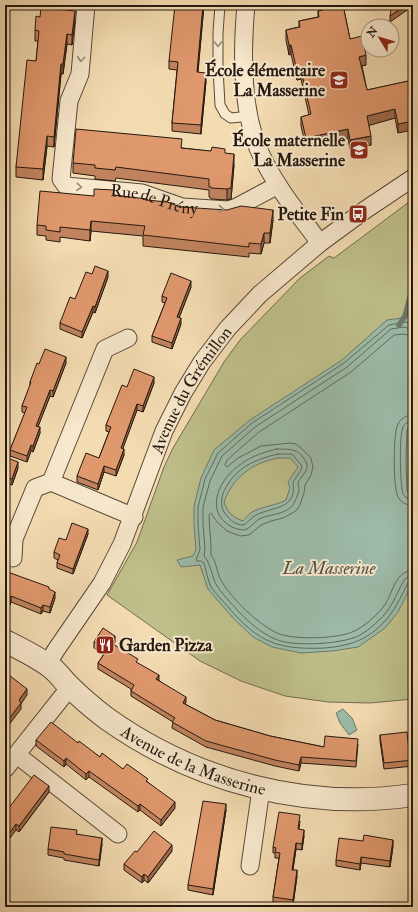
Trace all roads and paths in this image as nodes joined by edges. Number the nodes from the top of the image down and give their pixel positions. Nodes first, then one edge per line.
1 (86, 5) edge
2 (220, 5) edge
3 (246, 5) edge
4 (250, 116) junction
5 (413, 178) edge
6 (278, 185) junction
7 (320, 243) junction
8 (128, 338) dead end
9 (51, 482) junction
10 (134, 517) junction
11 (13, 558) dead end
12 (5, 640) edge
13 (47, 665) junction
14 (70, 687) junction
15 (17, 755) junction
16 (5, 769) edge
17 (261, 788) junction
18 (413, 794) edge
19 (118, 834) dead end
20 (250, 866) dead end

1 -> 6 street, Rue de Prény
2 -> 4 lane
3 - 4 street
4 - 6 street
5 - 7 street, Avenue du Grémillon
6 - 7 street
7 - 10 street, Avenue du Grémillon
8 - 9 street
9 - 10 street
9 - 11 street
10 - 13 street, Avenue du Grémillon
12 - 13 street, Avenue de la Masserine
13 - 14 street, Avenue de la Masserine
14 - 15 street
14 - 17 street, Avenue de la Masserine
15 - 16 street
15 - 19 street
17 - 18 street, Avenue de la Masserine
17 - 20 street

